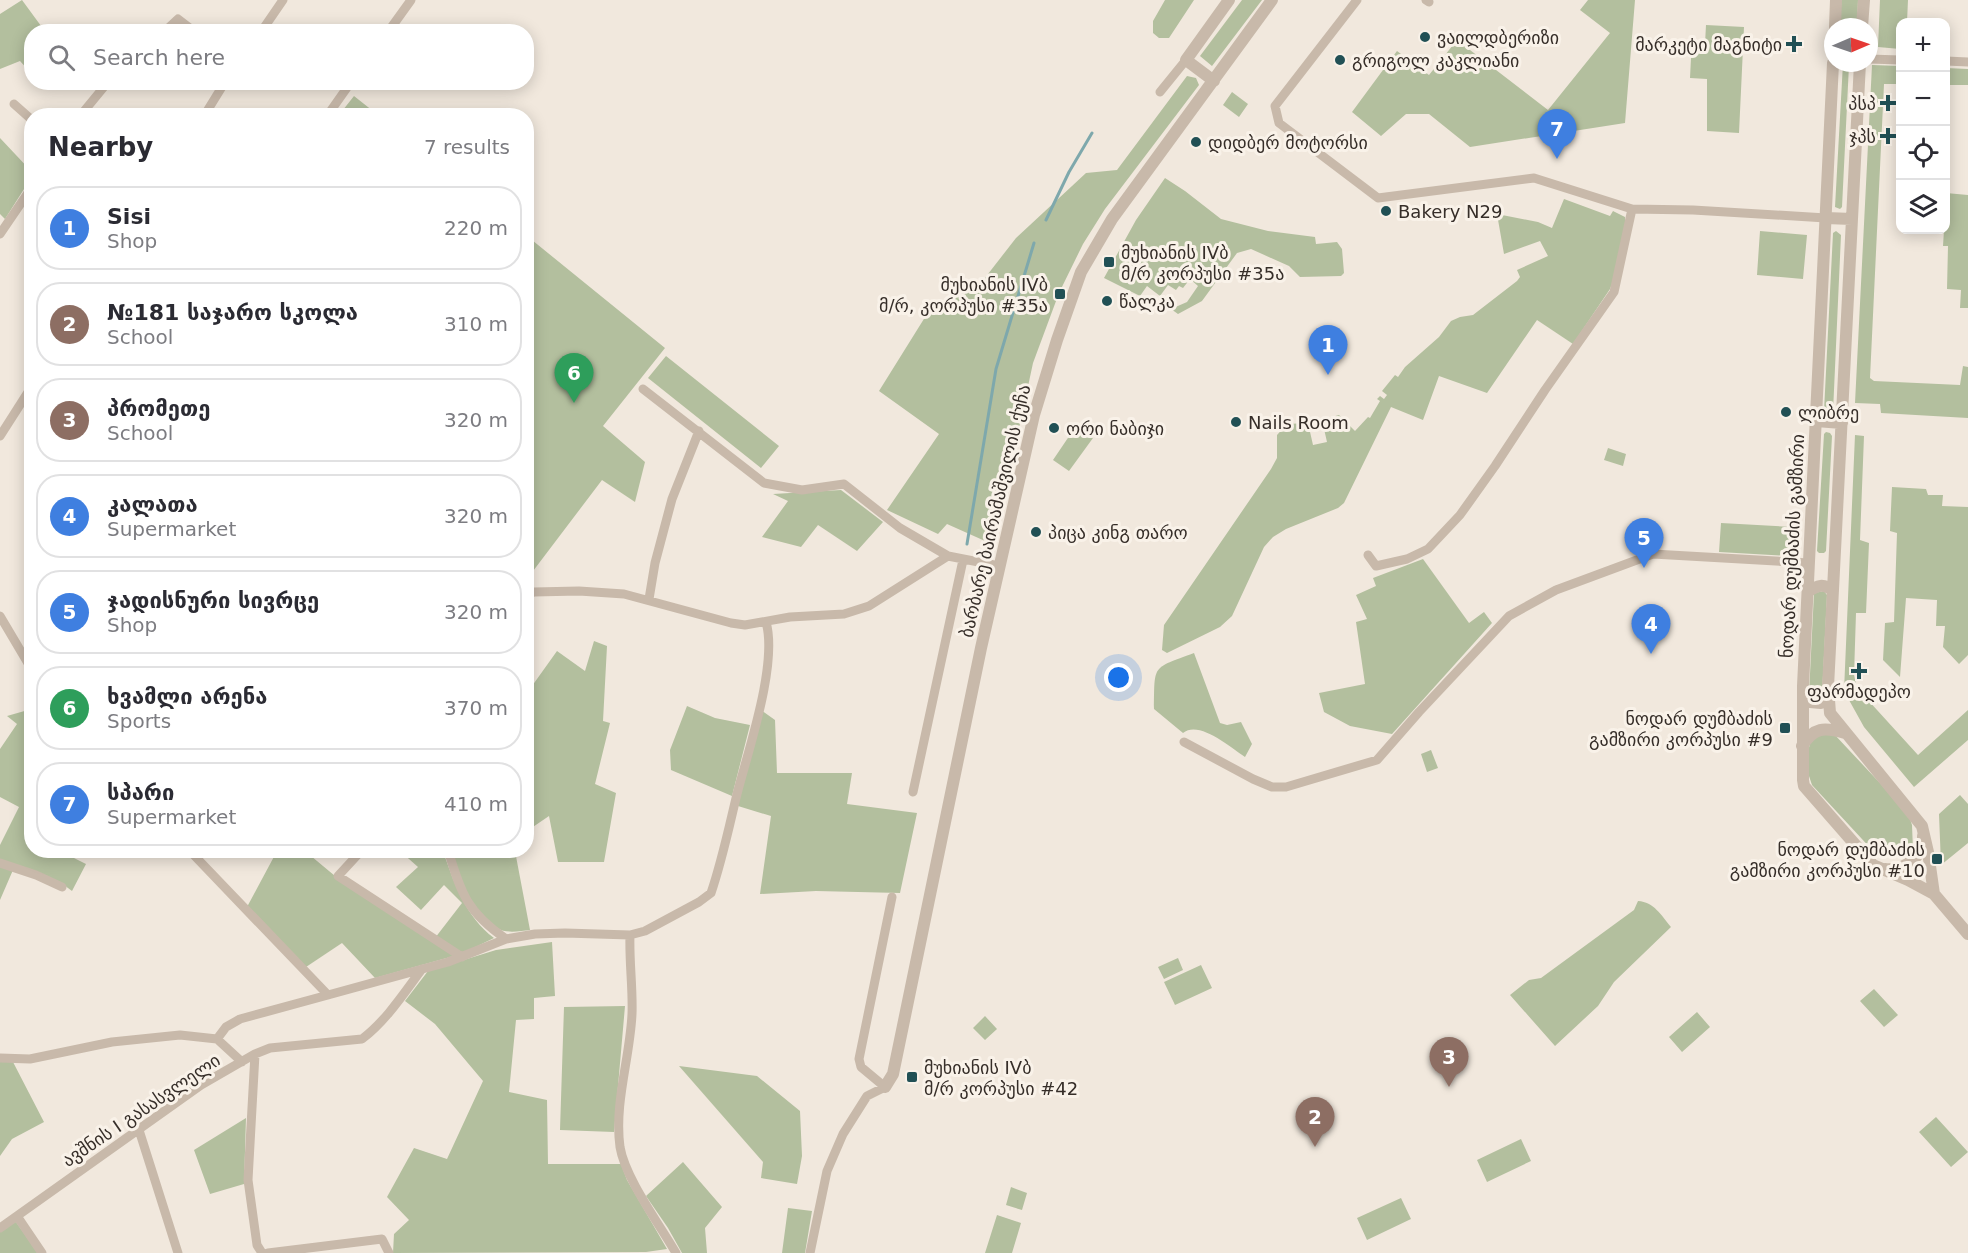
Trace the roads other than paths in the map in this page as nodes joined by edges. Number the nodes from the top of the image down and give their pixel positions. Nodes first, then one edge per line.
1 (283, 0) edge
2 (411, 0) edge
3 (1229, 0) edge
4 (1272, 0) edge
5 (1357, 0) edge
6 (1836, 0) edge
7 (1864, 0) edge
8 (1835, 18) edge
9 (1863, 18) edge
10 (173, 24) edge
11 (185, 24) edge
12 (266, 24) edge
13 (394, 24) edge
14 (1878, 59) edge
15 (1185, 60) junction
16 (1896, 60) edge
17 (1950, 61) edge
18 (1968, 62) edge
19 (1833, 72) edge
20 (1860, 72) edge
21 (1214, 81) junction
22 (101, 90) edge
23 (220, 90) edge
24 (345, 90) edge
25 (1160, 92) dead end
26 (14, 104) dead end
27 (87, 108) edge
28 (209, 108) edge
29 (333, 108) edge
30 (24, 113) edge
31 (24, 199) edge
32 (1632, 209) junction
33 (1826, 218) junction
34 (1852, 219) junction
35 (0, 234) edge
36 (643, 389) dead end
37 (24, 398) edge
38 (1816, 421) junction
39 (1842, 423) junction
40 (699, 431) junction
41 (0, 436) edge
42 (1368, 555) dead end
43 (948, 556) junction
44 (963, 560) junction
45 (1809, 563) junction
46 (999, 566) junction
47 (1833, 591) junction
48 (534, 592) edge
49 (1808, 592) junction
50 (649, 599) junction
51 (0, 616) edge
52 (766, 622) junction
53 (24, 656) edge
54 (1803, 695) junction
55 (1829, 696) junction
56 (1845, 733) junction
57 (1184, 742) dead end
58 (1802, 746) junction
59 (913, 792) dead end
60 (1922, 826) junction
61 (197, 858) edge
62 (355, 858) edge
63 (450, 858) edge
64 (0, 863) edge
65 (1873, 865) junction
66 (62, 887) dead end
67 (1934, 894) junction
68 (892, 897) dead end
69 (1968, 934) edge
70 (630, 935) junction
71 (506, 939) junction
72 (462, 957) junction
73 (422, 969) junction
74 (328, 995) junction
75 (217, 1040) junction
76 (255, 1054) junction
77 (0, 1058) edge
78 (242, 1062) junction
79 (885, 1087) junction
80 (139, 1130) junction
81 (17, 1216) junction
82 (0, 1228) edge
83 (42, 1253) edge
84 (178, 1253) edge
85 (262, 1253) edge
86 (268, 1253) edge
87 (389, 1253) edge
88 (676, 1253) edge
89 (810, 1253) edge

1 - 12 street
2 - 13 street
3 - 15 street
4 - 21 street, ბარბარე ბაირამაშვილის ქუჩა
5 - 32 street
6 - 8 street
7 - 9 street
10 - 11 street
14 - 16 street
15 - 21 street
15 - 25 street
17 - 18 street
19 - 33 street, ნოდარ დუმბაძის გამზირი
20 - 34 street
21 - 46 street, ბარბარე ბაირამაშვილის ქუჩა
22 - 27 street
23 - 28 street
24 - 29 street
26 - 30 street
31 - 35 street
32 - 33 street
32 - 42 street
33 - 34 street
33 - 38 street, ნოდარ დუმბაძის გამზირი
34 - 39 street
36 - 40 street
37 - 41 street
38 - 39 street
38 - 45 street, ნოდარ დუმბაძის გამზირი
39 - 47 street
40 - 43 street
40 - 50 street
43 - 44 street
43 - 52 street
44 - 46 street
44 - 59 street, ბარბარე ბაირამაშვილის ქუჩა
45 - 49 street, ნოდარ დუმბაძის გამზირი
45 - 57 street
46 - 79 street, ბარბარე ბაირამაშვილის ქუჩა
47 - 49 street
47 - 55 street
48 - 50 street
49 - 54 street, ნოდარ დუმბაძის გამზირი
50 - 52 street
51 - 53 street
52 - 70 street
54 - 55 street
54 - 58 street, ნოდარ დუმბაძის გამზირი
55 - 56 street
56 - 58 street
56 - 60 street
58 - 65 street, ნოდარ დუმბაძის გამზირი
60 - 65 street
60 - 67 street
61 - 74 street
62 - 72 street
63 - 71 street
64 - 66 street
65 - 67 street, ნოდარ დუმბაძის გამზირი
67 - 69 street, ნოდარ დუმბაძის გამზირი
68 - 79 street
70 - 71 street
70 - 88 street
71 - 72 street
72 - 73 street
73 - 74 street
73 - 76 street, ავშნის I გასასვლელი
74 - 75 street
75 - 77 street
75 - 78 street
76 - 78 street, ავშნის I გასასვლელი
76 - 85 street
78 - 80 street, ავშნის I გასასვლელი
79 - 89 street
80 - 81 street, ავშნის I გასასვლელი
80 - 84 street
81 - 82 street, ავშნის I გასასვლელი
81 - 83 street
86 - 87 street

